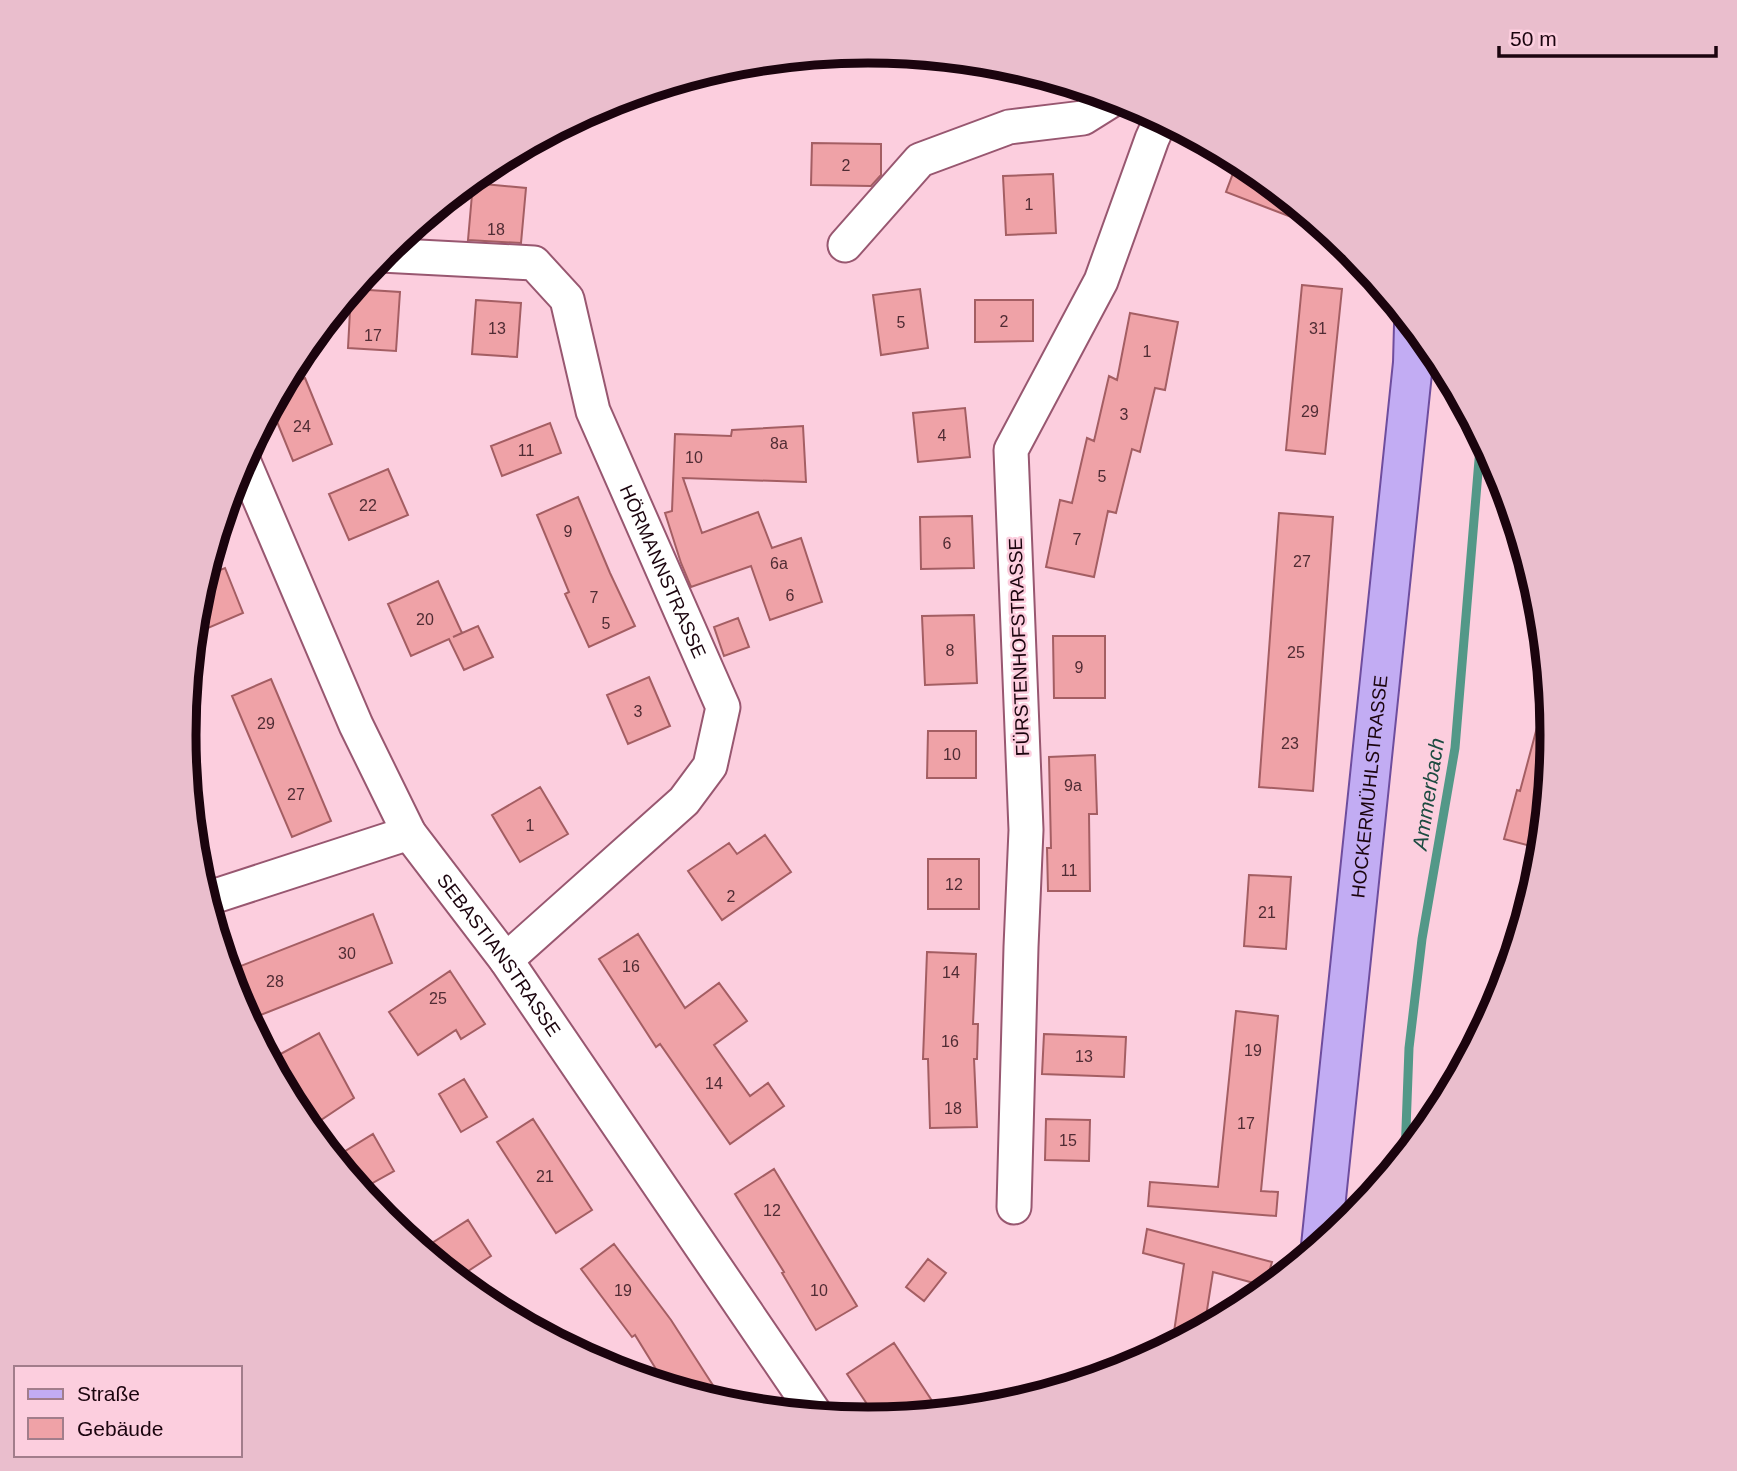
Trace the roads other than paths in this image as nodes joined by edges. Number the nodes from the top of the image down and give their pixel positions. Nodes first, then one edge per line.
1 (1103, 106) edge
2 (1157, 128) edge
3 (845, 245) dead end
4 (398, 256) edge
5 (1421, 354) edge
6 (249, 474) edge
7 (409, 833) junction
8 (216, 896) edge
9 (506, 960) junction
10 (1014, 1207) dead end
11 (1323, 1231) edge
12 (809, 1405) edge

1 - 3 street
2 - 10 street, FÜRSTENHOFSTRASSE
4 - 9 street, HÖRMANNSTRASSE
5 - 11 main road, HOCKERMÜHLSTRASSE
6 - 7 street, SEBASTIANSTRASSE
7 - 8 street
7 - 9 street, SEBASTIANSTRASSE
9 - 12 street, SEBASTIANSTRASSE

